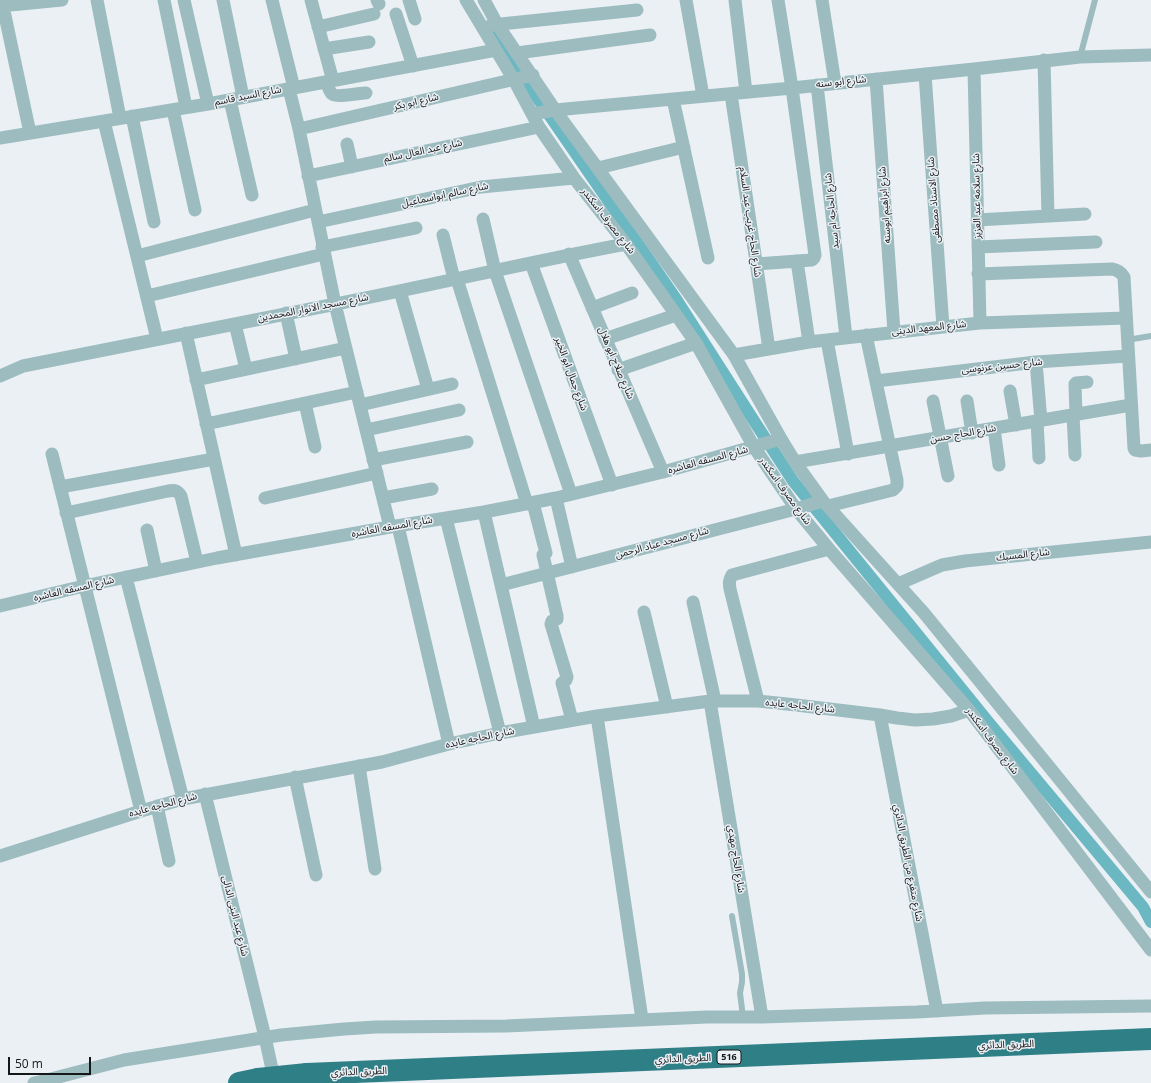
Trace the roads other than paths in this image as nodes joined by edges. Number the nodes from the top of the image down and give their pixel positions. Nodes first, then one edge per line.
1 (57, 0) edge
2 (97, 0) edge
3 (164, 0) edge
4 (184, 0) edge
5 (223, 0) edge
6 (272, 0) edge
7 (311, 0) edge
8 (409, 0) edge
9 (466, 0) edge
10 (484, 0) edge
11 (686, 0) edge
12 (735, 0) edge
13 (778, 0) edge
14 (822, 0) edge
15 (1095, 0) edge
16 (19, 2) edge
17 (2, 6) edge
18 (377, 6) edge
19 (637, 10) dead end
20 (396, 14) dead end
21 (415, 19) dead end
22 (497, 24) junction
23 (481, 26) junction
24 (318, 27) junction
25 (650, 36) dead end
26 (370, 42) dead end
27 (324, 49) junction
28 (496, 50) junction
29 (517, 53) junction
30 (1151, 55) edge
31 (1080, 56) junction
32 (1044, 60) junction
33 (413, 66) junction
34 (974, 69) junction
35 (926, 74) junction
36 (533, 75) junction
37 (876, 79) junction
38 (514, 80) junction
39 (329, 81) junction
40 (835, 83) junction
41 (818, 85) junction
42 (291, 88) junction
43 (792, 88) junction
44 (746, 92) junction
45 (366, 93) dead end
46 (731, 94) junction
47 (702, 96) junction
48 (243, 97) junction
49 (673, 99) junction
50 (230, 100) junction
51 (208, 104) junction
52 (180, 109) junction
53 (555, 110) junction
54 (532, 114) junction
55 (126, 117) junction
56 (104, 121) junction
57 (539, 127) junction
58 (298, 129) junction
59 (30, 133) junction
60 (0, 135) edge
61 (347, 144) dead end
62 (684, 147) junction
63 (352, 167) junction
64 (598, 168) junction
65 (308, 176) junction
66 (574, 178) junction
67 (252, 195) dead end
68 (195, 210) dead end
69 (1084, 214) dead end
70 (316, 216) junction
71 (1048, 216) junction
72 (483, 219) dead end
73 (977, 220) junction
74 (154, 222) dead end
75 (416, 228) dead end
76 (443, 235) dead end
77 (1096, 242) dead end
78 (626, 244) junction
79 (978, 247) junction
80 (323, 250) junction
81 (569, 254) junction
82 (137, 256) junction
83 (708, 258) dead end
84 (797, 261) junction
85 (531, 263) junction
86 (756, 264) junction
87 (494, 271) junction
88 (978, 274) junction
89 (456, 279) junction
90 (400, 290) junction
91 (632, 293) dead end
92 (146, 296) junction
93 (335, 304) junction
94 (592, 308) junction
95 (286, 313) junction
96 (676, 314) junction
97 (1126, 318) junction
98 (980, 323) junction
99 (235, 324) junction
100 (943, 326) junction
101 (894, 332) junction
102 (186, 333) junction
103 (866, 335) junction
104 (1151, 336) edge
105 (846, 337) junction
106 (157, 339) junction
107 (605, 339) junction
108 (827, 340) junction
109 (1127, 340) junction
110 (809, 342) junction
111 (696, 343) junction
112 (346, 348) junction
113 (769, 349) junction
114 (734, 355) junction
115 (1128, 356) junction
116 (296, 359) junction
117 (1036, 362) junction
118 (246, 369) junction
119 (618, 370) junction
120 (2, 373) edge
121 (196, 380) junction
122 (876, 381) junction
123 (1087, 382) dead end
124 (452, 384) dead end
125 (428, 389) junction
126 (1010, 391) dead end
127 (358, 398) junction
128 (933, 401) dead end
129 (967, 401) dead end
130 (305, 403) junction
131 (1131, 405) junction
132 (459, 410) dead end
133 (1074, 415) junction
134 (1039, 421) junction
135 (206, 424) junction
136 (1016, 425) junction
137 (994, 429) junction
138 (366, 430) junction
139 (972, 433) junction
140 (939, 438) junction
141 (781, 439) junction
142 (467, 442) dead end
143 (315, 447) dead end
144 (754, 447) junction
145 (890, 447) junction
146 (1146, 450) edge
147 (52, 454) dead end
148 (848, 454) junction
149 (1075, 455) dead end
150 (1039, 458) dead end
151 (214, 459) junction
152 (374, 460) junction
153 (795, 462) junction
154 (999, 464) dead end
155 (663, 472) junction
156 (377, 473) junction
157 (948, 476) dead end
158 (612, 485) junction
159 (60, 487) junction
160 (432, 489) dead end
161 (571, 494) junction
162 (266, 498) dead end
163 (383, 498) junction
164 (556, 498) junction
165 (530, 503) junction
166 (826, 503) junction
167 (796, 509) junction
168 (484, 512) junction
169 (66, 513) junction
170 (446, 518) junction
171 (394, 526) junction
172 (147, 530) dead end
173 (1151, 542) edge
174 (829, 548) junction
175 (236, 555) junction
176 (197, 562) junction
177 (572, 567) junction
178 (156, 571) junction
179 (547, 573) junction
180 (126, 577) junction
181 (898, 584) junction
182 (501, 585) junction
183 (84, 586) junction
184 (693, 602) dead end
185 (0, 606) edge
186 (644, 612) dead end
187 (713, 701) junction
188 (758, 701) junction
189 (667, 707) junction
190 (969, 710) junction
191 (880, 715) junction
192 (597, 716) junction
193 (572, 720) junction
194 (534, 727) junction
195 (500, 733) junction
196 (449, 744) junction
197 (359, 766) junction
198 (295, 777) junction
199 (205, 794) junction
200 (183, 799) junction
201 (157, 806) junction
202 (141, 811) junction
203 (0, 856) edge
204 (170, 861) dead end
205 (375, 869) dead end
206 (316, 875) dead end
207 (1151, 892) edge
208 (732, 916) dead end
209 (1151, 950) edge
210 (1151, 1006) edge
211 (937, 1011) junction
212 (743, 1017) junction
213 (762, 1017) junction
214 (642, 1020) junction
215 (265, 1037) junction
216 (1151, 1039) edge
217 (257, 1082) edge
218 (34, 1083) edge

1 - 16 street
2 - 55 street
3 - 52 street
4 - 51 street
5 - 48 street
6 - 42 street
7 - 24 street
8 - 21 street
9 - 23 street, شارع مصرف اسكندر
10 - 22 street
11 - 47 street
12 - 44 street
13 - 43 street
14 - 40 street
15 - 31 lane
16 - 17 street
17 - 59 street
18 - 24 street
19 - 22 street
20 - 33 street
22 - 23 street
22 - 29 street
23 - 28 street, شارع مصرف اسكندر
24 - 27 street
25 - 29 street
26 - 27 street
27 - 39 street
28 - 33 street, شارع السيد قاسم
28 - 38 street, شارع مصرف اسكندر
29 - 36 street
30 - 31 street, شارع ابو سنه
31 - 32 street, شارع ابو سنه
32 - 34 street, شارع ابو سنه
32 - 71 street
33 - 39 street, شارع السيد قاسم
34 - 35 street, شارع ابو سنه
34 - 73 street, شارع سلامه عبد العزيز
35 - 37 street, شارع ابو سنه
35 - 100 street, شارع الاستاذ مصطفى
36 - 38 street, شارع ابو بكر
36 - 53 street
37 - 40 street, شارع ابو سنه
37 - 101 street, شارع ابراهيم ابوسنه
38 - 54 street, شارع مصرف اسكندر
38 - 58 street, شارع ابو بكر
39 - 42 street, شارع السيد قاسم
39 - 45 street
40 - 41 street, شارع ابو سنه
41 - 43 street, شارع ابو سنه
41 - 105 street, شارع الحاجه ام سيد
42 - 48 street, شارع السيد قاسم
42 - 58 street
43 - 44 street, شارع ابو سنه
43 - 84 street
44 - 46 street, شارع ابو سنه
46 - 47 street, شارع ابو سنه
46 - 86 street, شارع الحاج غريب عبد السلام
47 - 49 street, شارع ابو سنه
48 - 50 street, شارع السيد قاسم
49 - 53 street, شارع ابو سنه
49 - 62 street
50 - 51 street, شارع السيد قاسم
50 - 67 street
51 - 52 street, شارع السيد قاسم
52 - 55 street, شارع السيد قاسم
52 - 68 street
53 - 54 street, شارع ابو سنه
53 - 64 street
54 - 57 street, شارع مصرف اسكندر
55 - 56 street, شارع السيد قاسم
55 - 74 street
56 - 59 street, شارع السيد قاسم
56 - 82 street
57 - 63 street, شارع عبد العال سالم
57 - 66 street, شارع مصرف اسكندر
58 - 65 street
59 - 60 street, شارع السيد قاسم
61 - 63 street
62 - 64 street
62 - 83 street
63 - 65 street, شارع عبد العال سالم
64 - 114 street
65 - 70 street
66 - 70 street, شارع سالم ابواسماعيل
66 - 78 street, شارع مصرف اسكندر
69 - 71 street
70 - 80 street
70 - 82 street, شارع سالم ابواسماعيل
71 - 73 street
72 - 87 street
73 - 79 street, شارع سلامه عبد العزيز
75 - 80 street
76 - 89 street
77 - 79 street
78 - 81 street, شارع مسجد الانوار المحمدين
78 - 96 street, شارع مصرف اسكندر
79 - 88 street, شارع سلامه عبد العزيز
80 - 92 street
80 - 93 street
81 - 85 street, شارع مسجد الانوار المحمدين
81 - 94 street, شارع صلاح ابو هلال
82 - 92 street
84 - 86 street
84 - 110 street
85 - 87 street, شارع مسجد الانوار المحمدين
85 - 158 street, شارع جمال ابو الخير
86 - 113 street, شارع الحاج غريب عبد السلام
87 - 89 street, شارع مسجد الانوار المحمدين
87 - 161 street
88 - 97 street
88 - 98 street, شارع سلامه عبد العزيز
89 - 90 street, شارع مسجد الانوار المحمدين
89 - 165 street
90 - 93 street, شارع مسجد الانوار المحمدين
90 - 125 street
91 - 94 street
92 - 106 street
93 - 95 street, شارع مسجد الانوار المحمدين
93 - 112 street
94 - 107 street, شارع صلاح ابو هلال
95 - 99 street, شارع مسجد الانوار المحمدين
95 - 116 street
96 - 107 street
96 - 111 street, شارع مصرف اسكندر
97 - 98 street, شارع المعهد الدينى
97 - 109 street
98 - 100 street, شارع المعهد الدينى
99 - 102 street, شارع مسجد الانوار المحمدين
99 - 118 street
100 - 101 street, شارع المعهد الدينى
101 - 103 street, شارع المعهد الدينى
102 - 106 street, شارع مسجد الانوار المحمدين
102 - 121 street
103 - 105 street, شارع المعهد الدينى
103 - 122 street
104 - 109 lane
105 - 108 street, شارع المعهد الدينى
106 - 120 street, شارع مسجد الانوار المحمدين
107 - 119 street, شارع صلاح ابو هلال
108 - 110 street, شارع المعهد الدينى
108 - 148 street
109 - 115 street
110 - 113 street, شارع المعهد الدينى
111 - 119 street
111 - 144 street, شارع مصرف اسكندر
112 - 116 street
112 - 127 street
113 - 114 street, شارع المعهد الدينى
114 - 141 street
115 - 117 street, شارع حسين عرنوسى
115 - 131 street
116 - 118 street
117 - 122 street, شارع حسين عرنوسى
117 - 134 street
118 - 121 street
119 - 155 street, شارع صلاح ابو هلال
121 - 135 street
122 - 145 street
123 - 133 street
124 - 125 street
125 - 127 street
126 - 136 street
127 - 130 street
127 - 138 street
128 - 140 street
129 - 139 street
130 - 135 street
130 - 143 street
131 - 133 street, شارع الحاج حسن
131 - 146 street
132 - 138 street
133 - 134 street, شارع الحاج حسن
133 - 149 street
134 - 136 street, شارع الحاج حسن
134 - 150 street
135 - 151 street
136 - 137 street, شارع الحاج حسن
137 - 139 street, شارع الحاج حسن
137 - 154 street
138 - 152 street
139 - 140 street, شارع الحاج حسن
140 - 145 street, شارع الحاج حسن
140 - 157 street
141 - 144 street, شارع المسقه العاشره
141 - 153 street
142 - 152 street
144 - 155 street, شارع المسقه العاشره
144 - 167 street, شارع مصرف اسكندر
145 - 148 street, شارع الحاج حسن
145 - 166 street, شارع مسجد عباد الرحمن
147 - 159 street
148 - 153 street, شارع الحاج حسن
151 - 159 street
151 - 175 street
152 - 156 street
153 - 166 street
155 - 158 street, شارع المسقه العاشره
156 - 162 street
156 - 163 street
158 - 161 street, شارع المسقه العاشره
159 - 169 street
160 - 163 street
161 - 164 street, شارع المسقه العاشره
163 - 171 street
164 - 165 street, شارع المسقه العاشره
164 - 177 street
165 - 168 street, شارع المسقه العاشره
165 - 179 street
166 - 167 street, شارع مسجد عباد الرحمن
166 - 181 street
167 - 174 street, شارع مصرف اسكندر
167 - 177 street, شارع مسجد عباد الرحمن
168 - 170 street, شارع المسقه العاشره
168 - 182 street
169 - 176 street
169 - 183 street
170 - 171 street, شارع المسقه العاشره
170 - 195 street
171 - 175 street, شارع المسقه العاشره
171 - 196 street
172 - 178 street
173 - 181 street, شارع المسبك
174 - 188 street
174 - 190 street, شارع مصرف اسكندر
175 - 176 street, شارع المسقه العاشره
176 - 178 street, شارع المسقه العاشره
177 - 179 street, شارع مسجد عباد الرحمن
178 - 180 street, شارع المسقه العاشره
179 - 182 street, شارع مسجد عباد الرحمن
179 - 193 street
180 - 183 street, شارع المسقه العاشره
180 - 200 street
181 - 207 street
182 - 194 street
183 - 185 street, شارع المسقه العاشره
183 - 202 street
184 - 187 street, شارع الحاج مهدي
186 - 189 street
187 - 188 street, شارع الحاجه عايده
187 - 189 street, شارع الحاجه عايده
187 - 213 street, شارع الحاج مهدي
188 - 191 street, شارع الحاجه عايده
189 - 192 street, شارع الحاجه عايده
190 - 191 street, شارع الحاجه عايده
190 - 209 street, شارع مصرف اسكندر
191 - 211 street, شارع متفرع من الطريق الدائري
192 - 193 street, شارع الحاجه عايده
192 - 214 street
193 - 194 street, شارع الحاجه عايده
194 - 195 street, شارع الحاجه عايده
195 - 196 street, شارع الحاجه عايده
196 - 197 street, شارع الحاجه عايده
197 - 198 street, شارع الحاجه عايده
197 - 205 street
198 - 199 street, شارع الحاجه عايده
198 - 206 street
199 - 200 street, شارع الحاجه عايده
199 - 215 street, شارع عبد البنى الدالى
200 - 201 street, شارع الحاجه عايده
201 - 202 street, شارع الحاجه عايده
201 - 204 street
202 - 203 street, شارع الحاجه عايده
208 - 212 lane
210 - 211 street
211 - 213 street
212 - 213 street
212 - 214 street
214 - 215 street
215 - 217 street, شارع عبد البنى الدالى
215 - 218 street
216 - 217 highway, الطريق الدائري / 516, bridge

